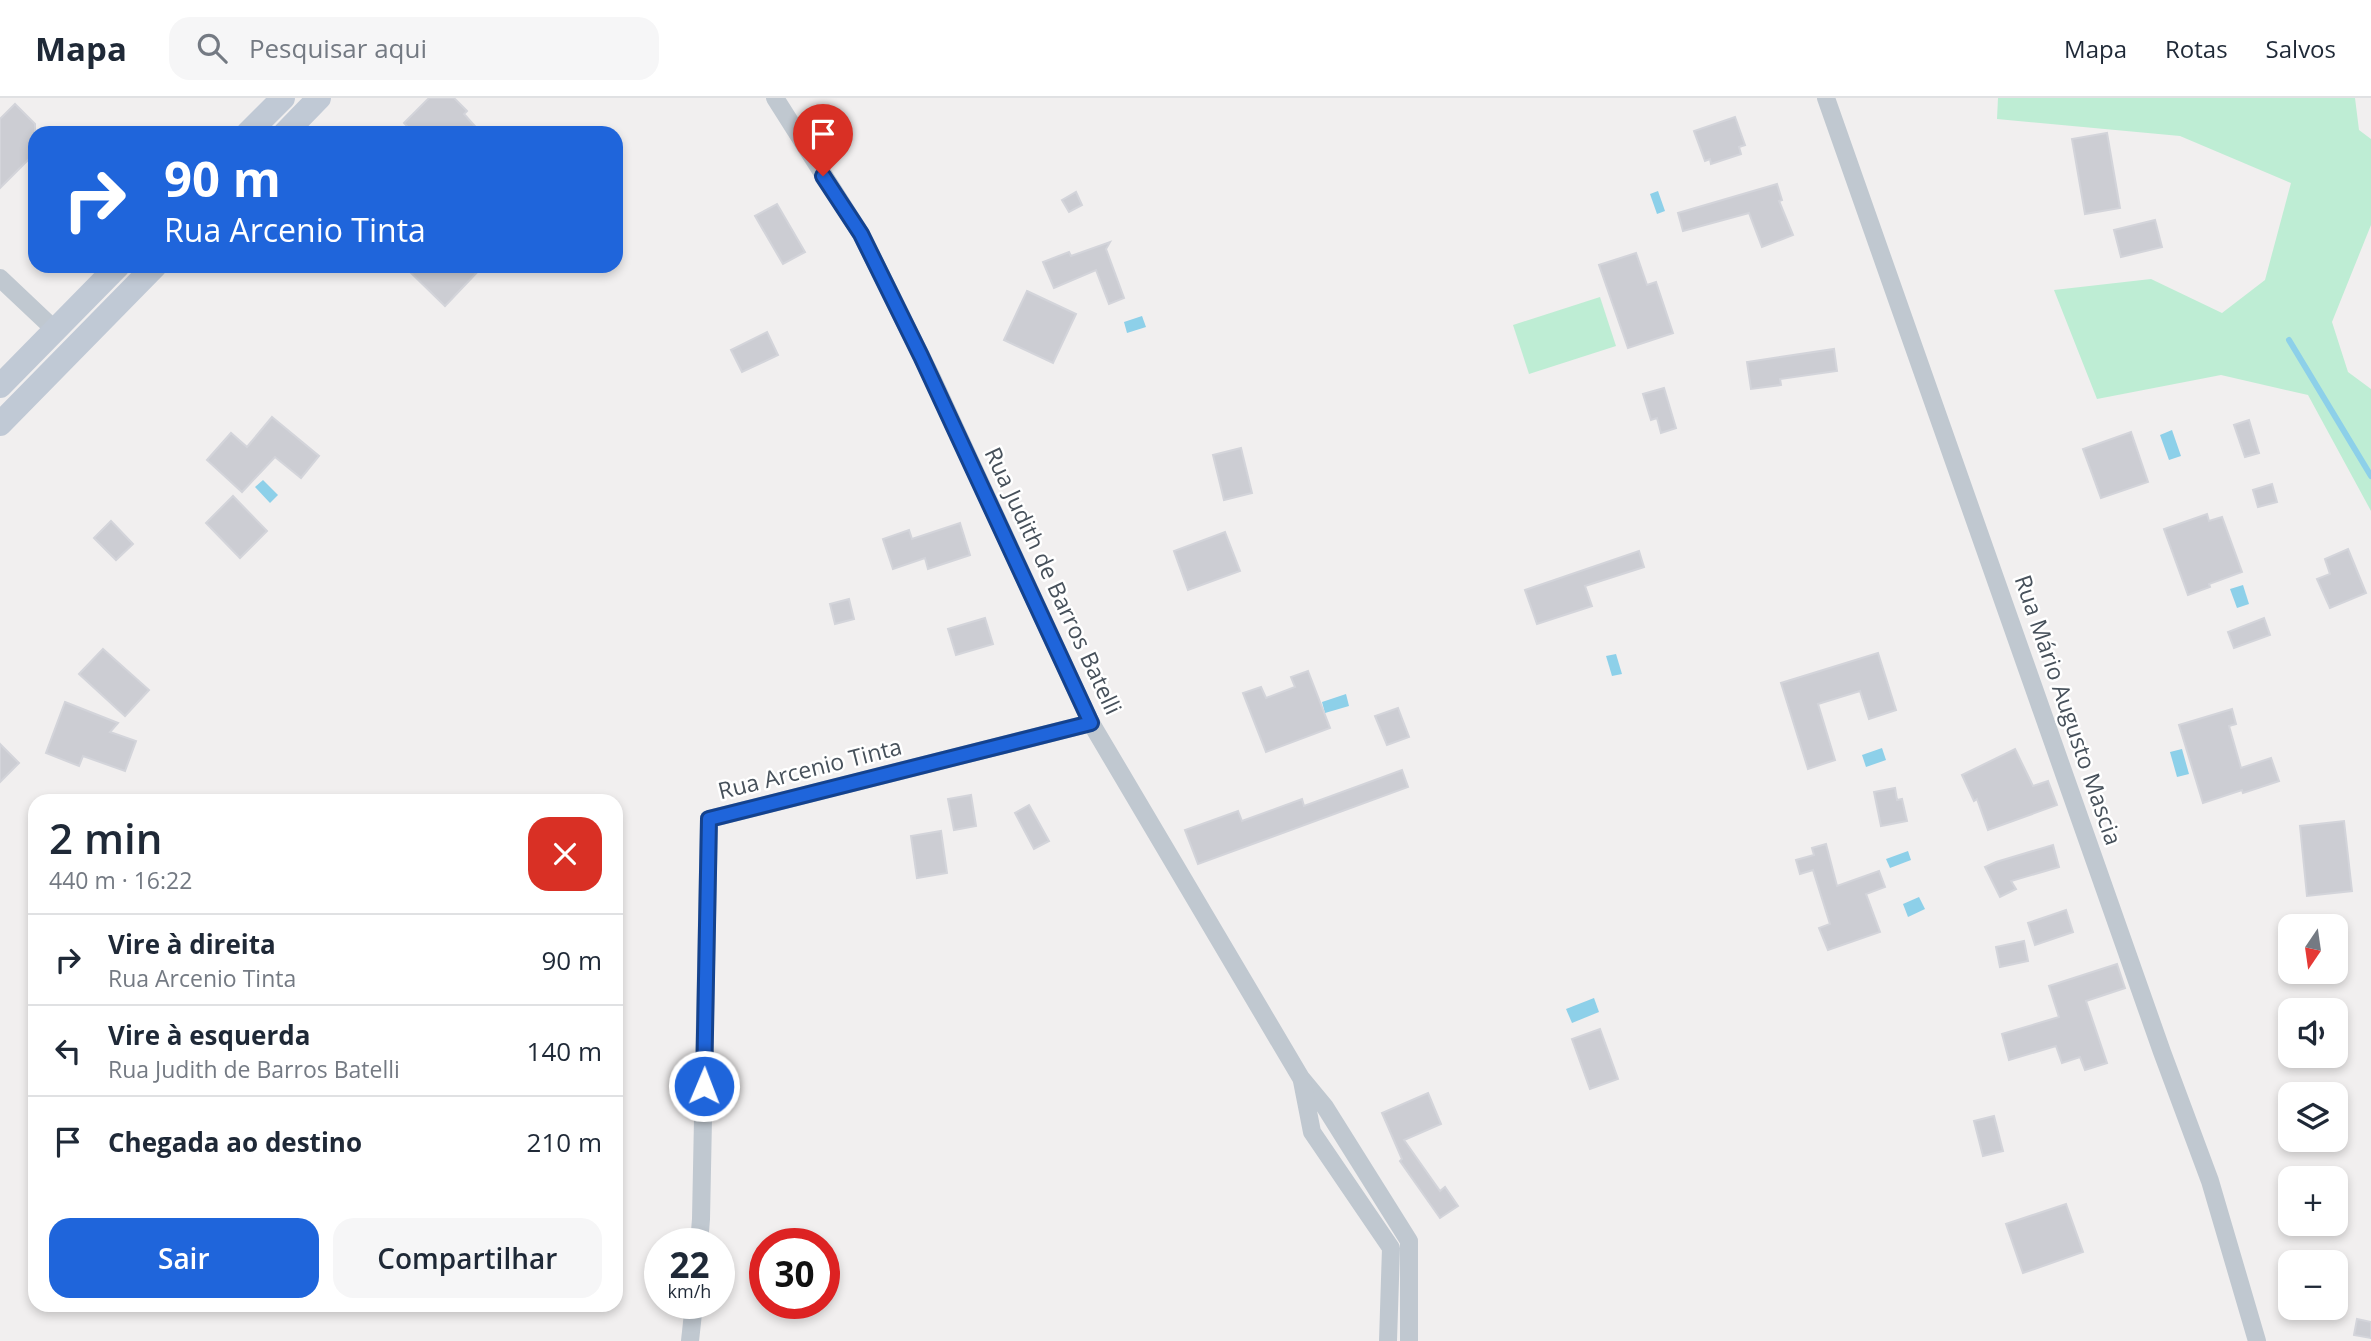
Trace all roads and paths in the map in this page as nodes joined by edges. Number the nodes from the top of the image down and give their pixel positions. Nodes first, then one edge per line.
1 (283, 98) edge
2 (319, 98) edge
3 (775, 98) edge
4 (1826, 98) edge
5 (255, 126) edge
6 (292, 126) edge
7 (111, 273) edge
8 (148, 273) edge
9 (0, 278) edge
10 (55, 330) junction
11 (0, 386) edge
12 (0, 424) edge
13 (1091, 723) junction
14 (1301, 1078) junction
15 (701, 1228) edge
16 (692, 1319) edge
17 (690, 1341) edge
18 (1388, 1341) edge
19 (1409, 1341) edge
20 (2257, 1341) edge

1 - 5 main road
2 - 6 main road
3 - 13 street, Rua Judith de Barros Batelli
4 - 20 street, Rua Mário Augusto Mascia
7 - 10 main road
8 - 12 main road
9 - 10 street
10 - 11 main road
13 - 14 street, Rua Judith de Barros Batelli
13 - 15 street, Rua Arcenio Tinta
14 - 18 street, Rua Judith de Barros Batelli
14 - 19 street, Rua Judith de Barros Batelli
16 - 17 street

